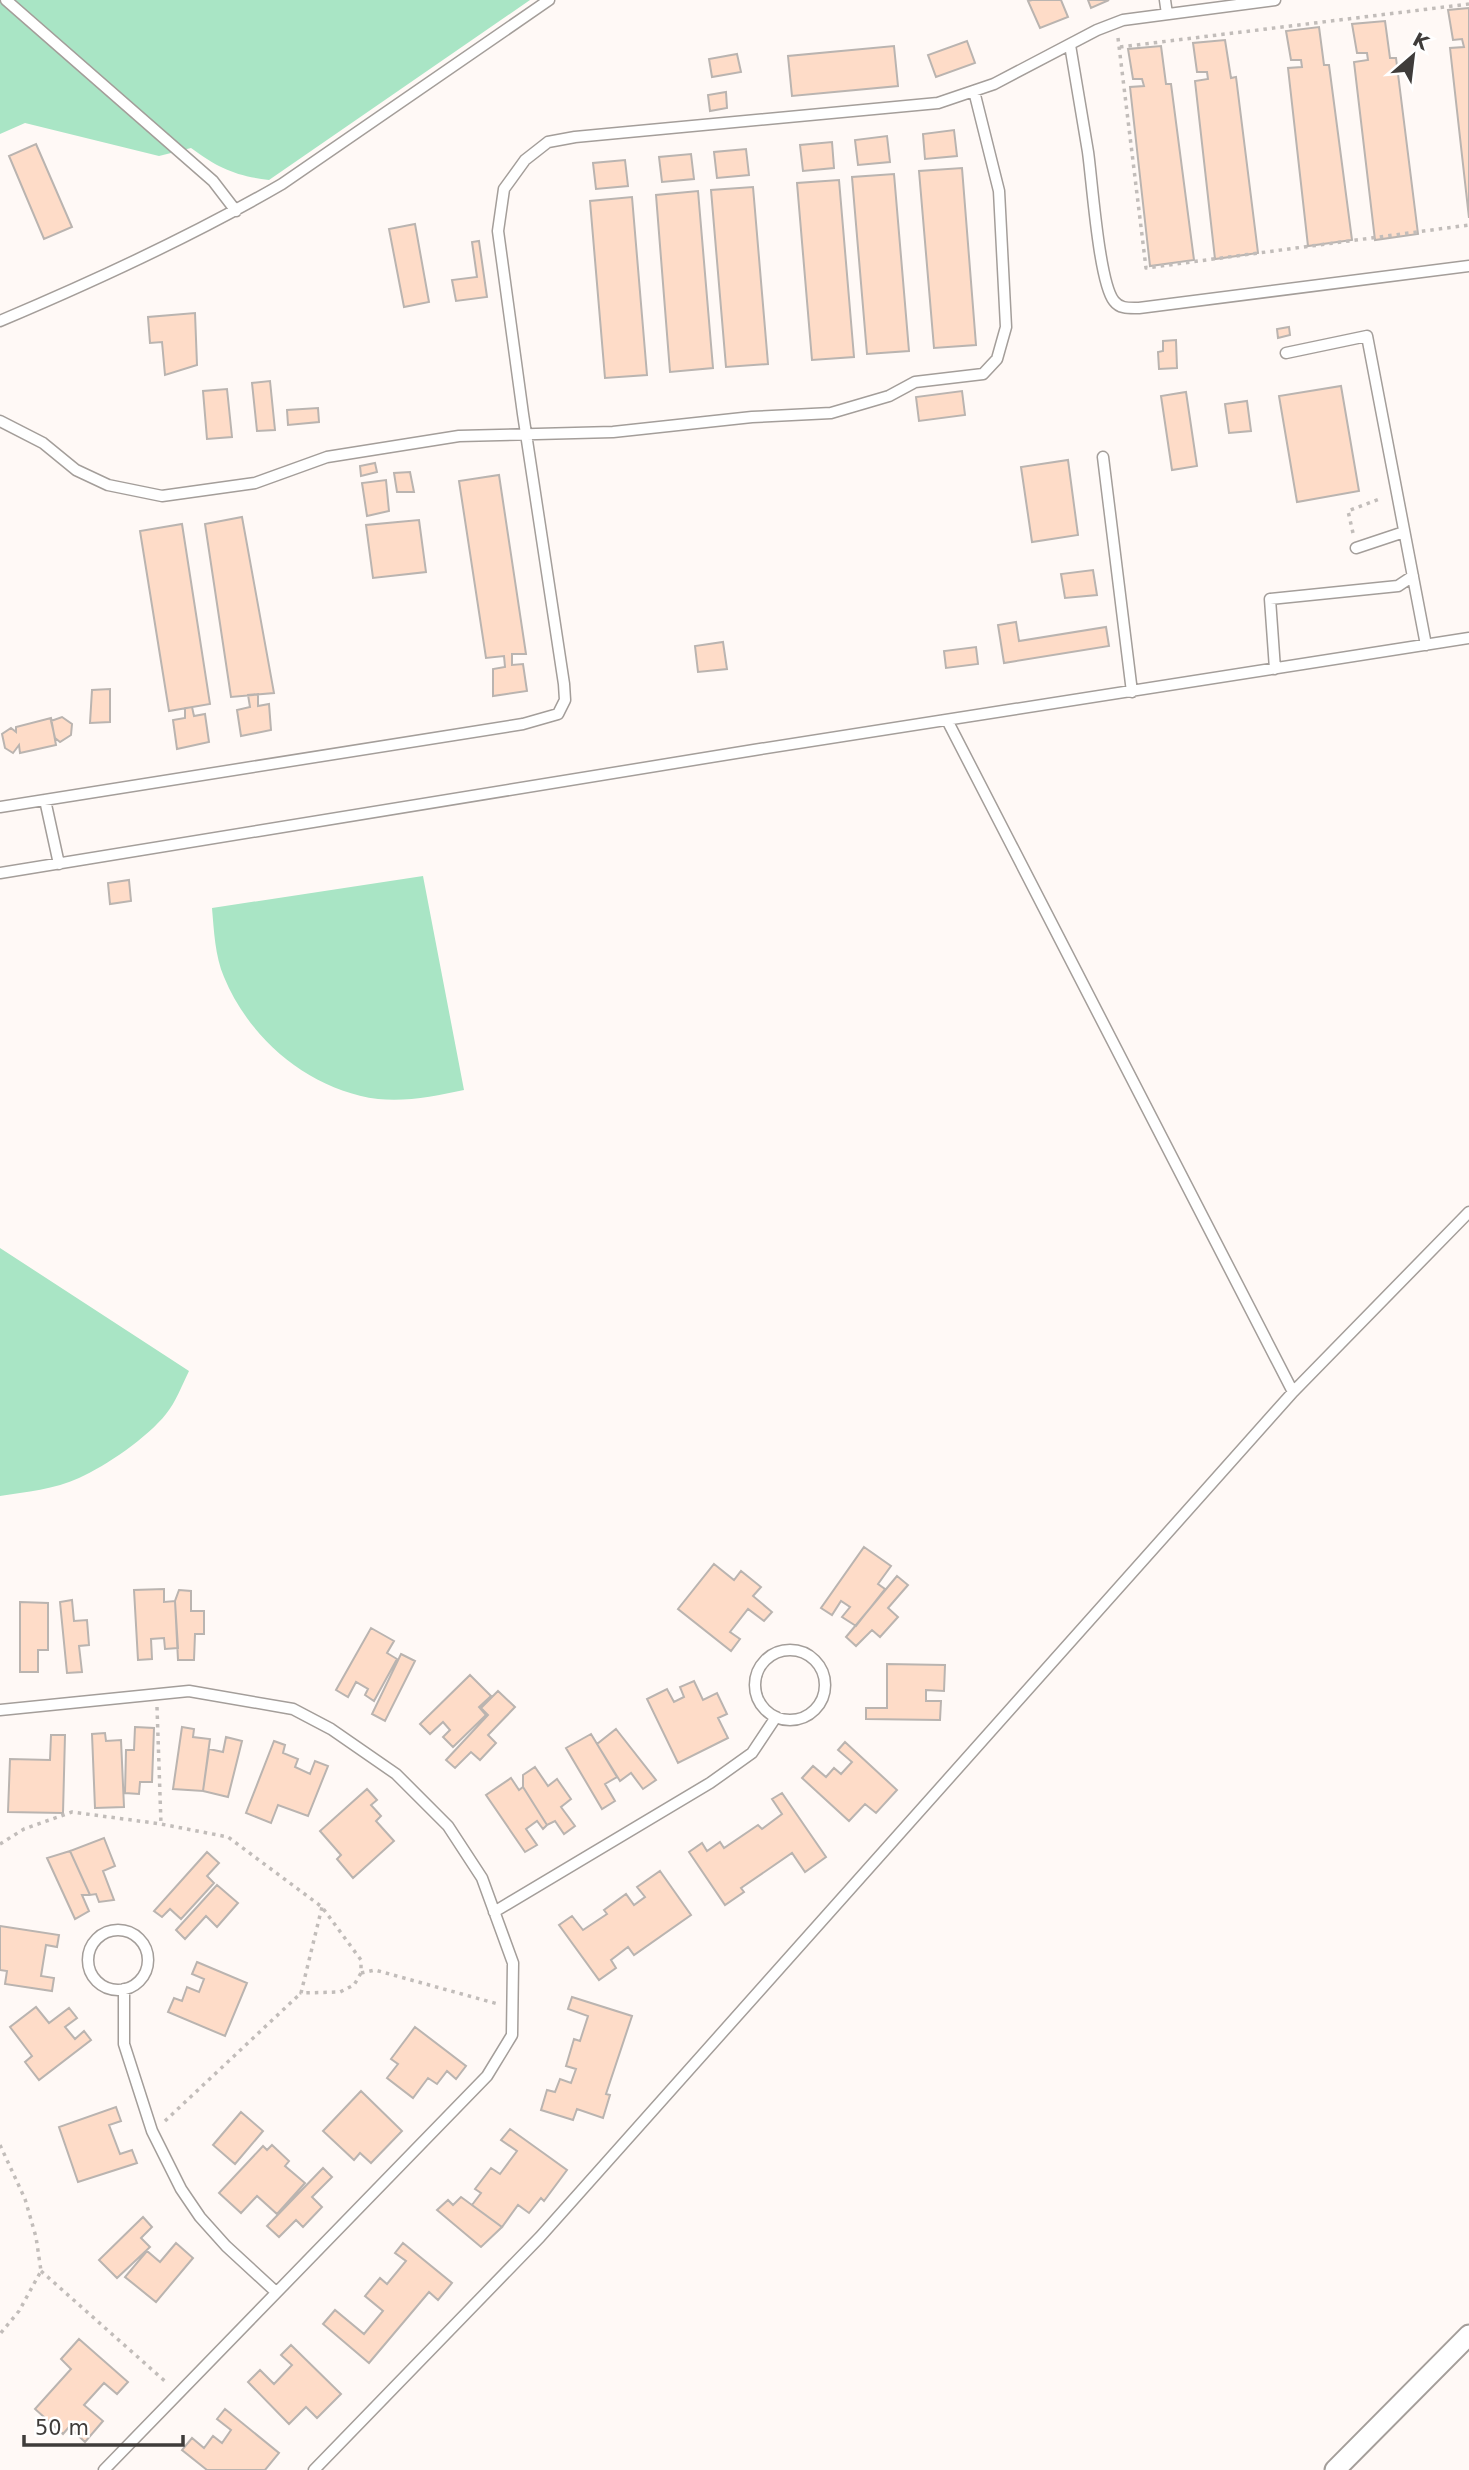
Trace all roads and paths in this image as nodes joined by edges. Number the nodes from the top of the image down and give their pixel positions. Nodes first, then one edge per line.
1 (6, 0) edge
2 (550, 0) edge
3 (1165, 0) edge
4 (1276, 0) edge
5 (1469, 4) edge
6 (1167, 14) junction
7 (1070, 45) junction
8 (974, 91) junction
9 (236, 211) junction
10 (1469, 225) edge
11 (1469, 265) edge
12 (0, 321) edge
13 (1286, 353) dead end
14 (0, 421) edge
15 (526, 435) junction
16 (1103, 457) dead end
17 (1404, 532) junction
18 (1356, 548) dead end
19 (1413, 576) junction
20 (1469, 638) edge
21 (1426, 645) junction
22 (1275, 669) junction
23 (1132, 692) junction
24 (947, 720) junction
25 (45, 800) junction
26 (0, 807) edge
27 (59, 864) junction
28 (0, 873) edge
29 (1469, 1212) edge
30 (1293, 1392) junction
31 (157, 1695) junction
32 (0, 1710) edge
33 (776, 1717) junction
34 (161, 1824) junction
35 (0, 1844) edge
36 (322, 1907) junction
37 (494, 1912) junction
38 (362, 1973) junction
39 (124, 1989) junction
40 (301, 1993) junction
41 (513, 2012) junction
42 (153, 2133) junction
43 (0, 2145) edge
44 (41, 2271) junction
45 (276, 2292) junction
46 (0, 2334) edge
47 (1469, 2335) edge
48 (178, 2393) junction
49 (104, 2470) edge
50 (314, 2470) edge
51 (1335, 2470) edge

1 - 9 lane
2 - 9 lane
3 - 6 lane
4 - 6 lane
5 - 10 path
6 - 7 lane
7 - 8 lane
7 - 11 lane
8 - 15 lane
8 - 15 lane
9 - 12 lane
13 - 17 lane
14 - 15 lane
15 - 25 lane
16 - 23 lane
17 - 18 lane
17 - 19 lane
19 - 21 lane
19 - 22 lane
20 - 21 lane
21 - 22 lane
22 - 23 lane
23 - 24 lane
24 - 27 lane
24 - 30 lane
25 - 26 lane
25 - 27 lane
27 - 28 lane
29 - 30 lane
30 - 50 lane
31 - 32 lane
31 - 34 path
31 - 37 lane
33 - 33 lane
33 - 37 lane
34 - 35 path
34 - 36 path
36 - 38 path
36 - 40 path
37 - 41 lane
38 - 40 path
38 - 41 path
39 - 39 lane
39 - 42 lane
40 - 42 path
41 - 45 lane
42 - 45 lane
43 - 44 path
44 - 46 path
44 - 48 path
45 - 48 lane
47 - 51 street
48 - 49 lane

